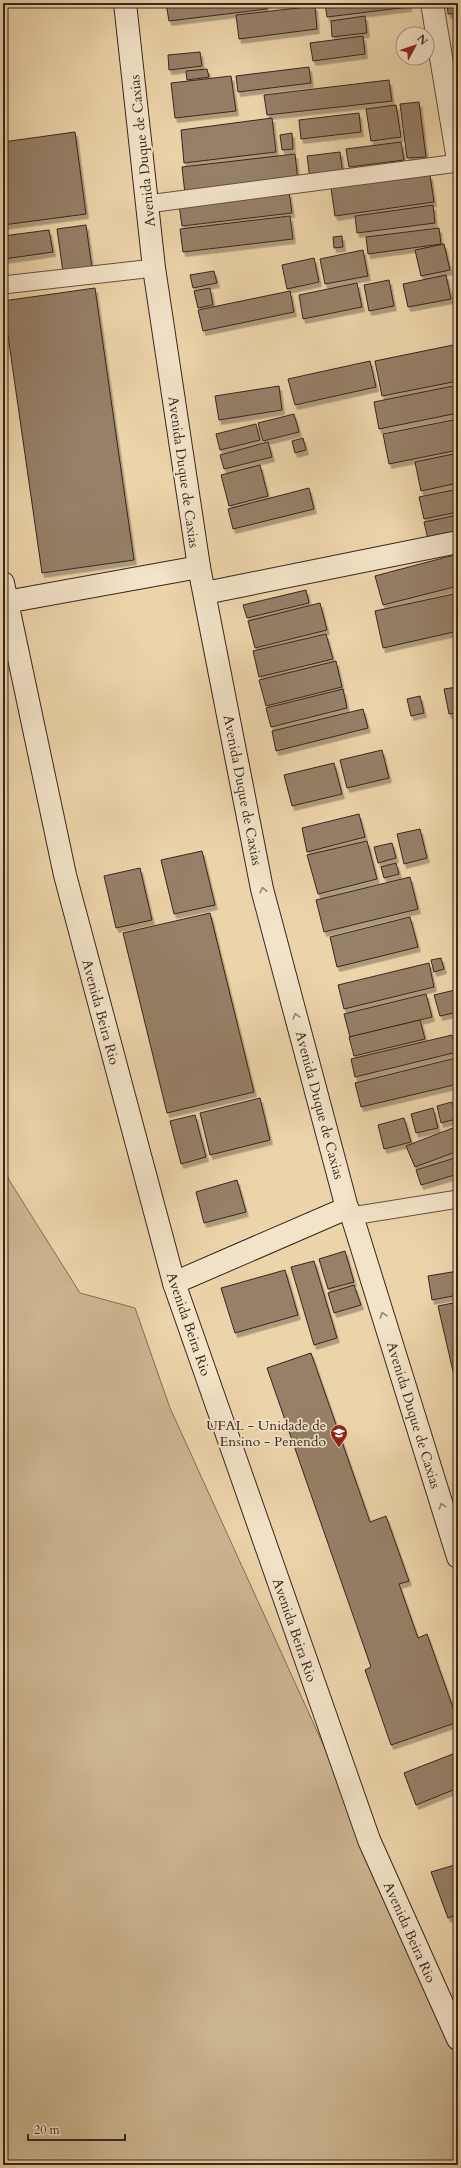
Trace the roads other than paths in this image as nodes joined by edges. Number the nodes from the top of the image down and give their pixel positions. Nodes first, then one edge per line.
1 (125, 3) edge
2 (432, 3) edge
3 (458, 162) edge
4 (148, 204) junction
5 (154, 268) junction
6 (3, 285) edge
7 (458, 542) edge
8 (199, 568) junction
9 (5, 592) edge
10 (205, 594) junction
11 (458, 1198) edge
12 (350, 1212) junction
13 (174, 1283) junction
14 (458, 1557) edge
15 (458, 2039) edge

1 - 4 main road, Avenida Duque de Caxias
2 - 3 main road
3 - 4 lane
4 - 5 main road, Avenida Duque de Caxias
5 - 6 lane
5 - 8 main road, Avenida Duque de Caxias
7 - 10 main road
8 - 9 main road
8 - 10 main road, Avenida Duque de Caxias
9 - 13 main road, Avenida Beira Rio
12 -> 10 main road, Avenida Duque de Caxias
11 - 12 lane
12 - 13 main road
14 -> 12 main road, Avenida Duque de Caxias
13 - 15 main road, Avenida Beira Rio

